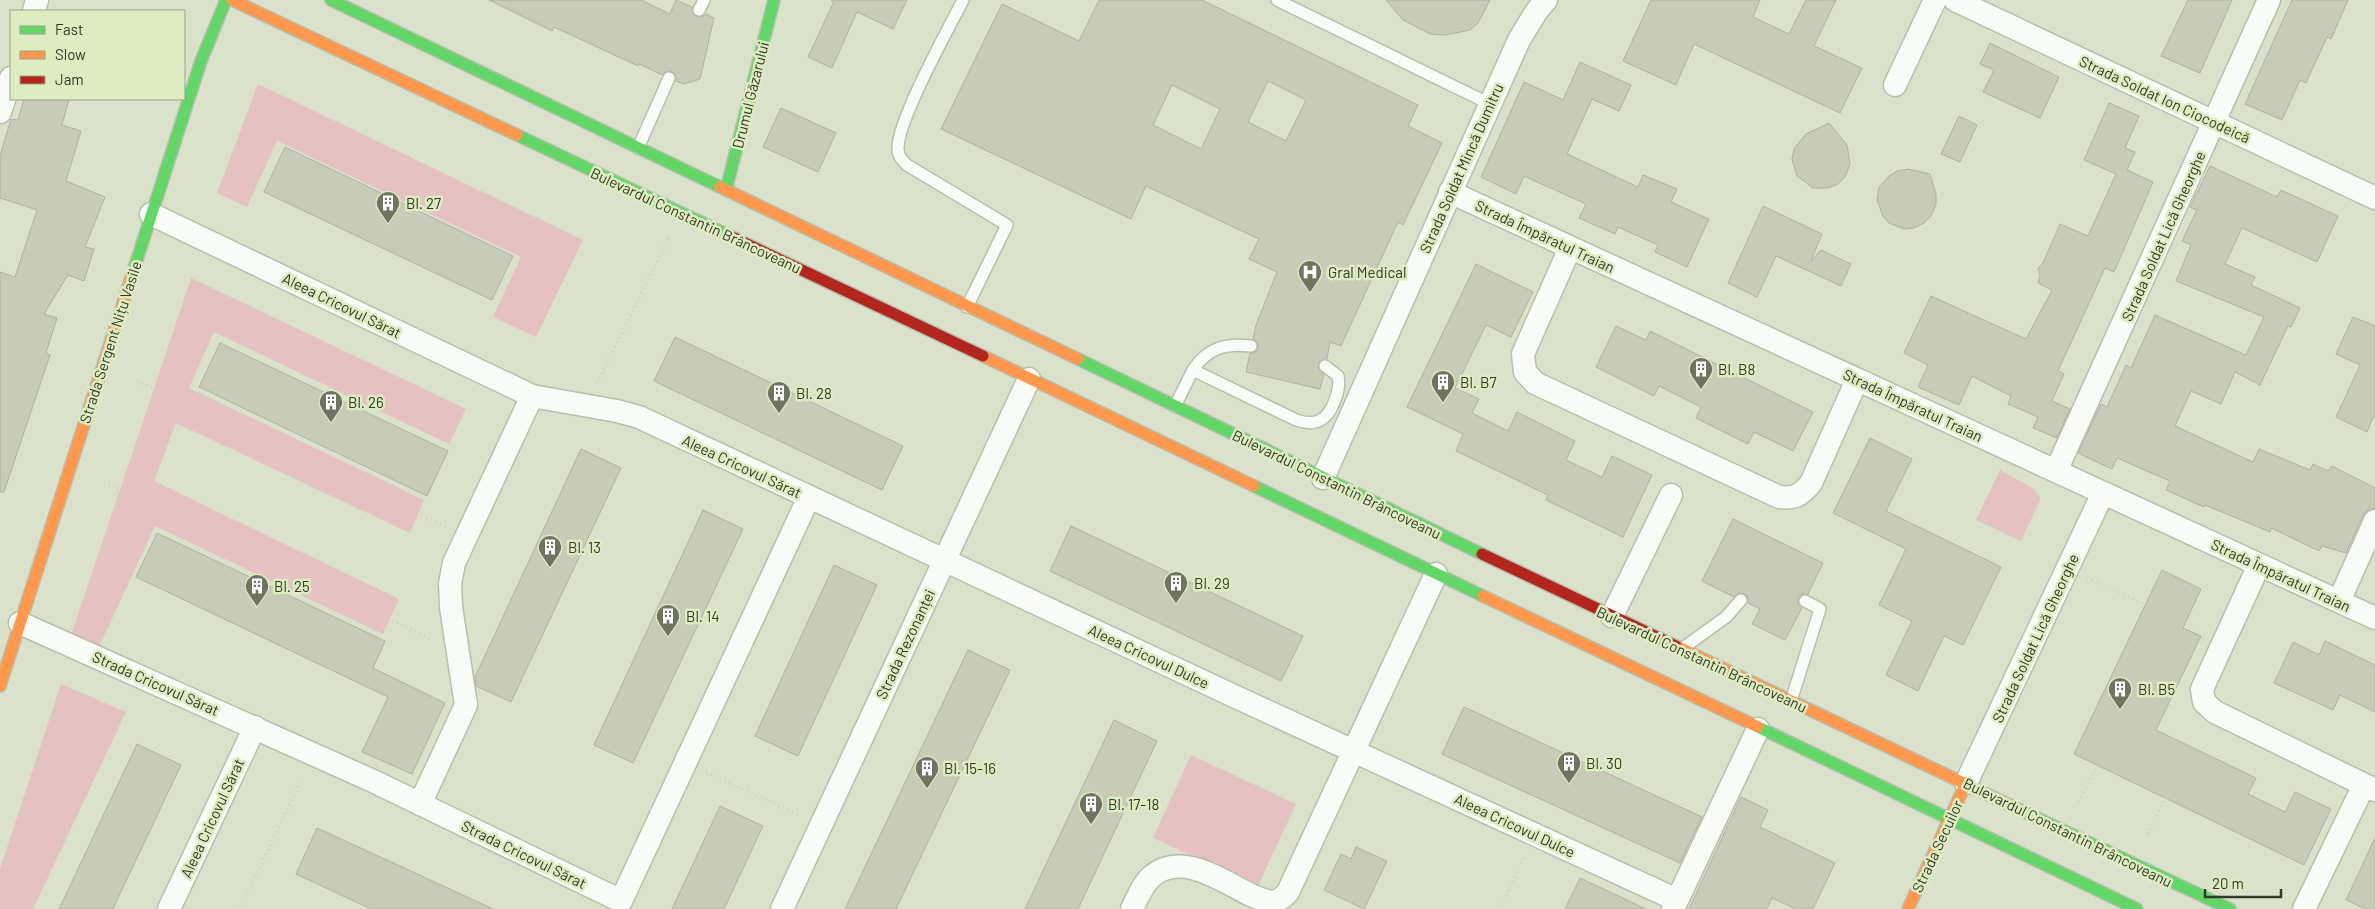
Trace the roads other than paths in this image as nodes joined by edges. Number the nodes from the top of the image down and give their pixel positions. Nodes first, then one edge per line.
1 (226, 0) edge
2 (232, 0) edge
3 (331, 0) edge
4 (773, 0) edge
5 (963, 0) edge
6 (1277, 0) edge
7 (1546, 0) edge
8 (1935, 0) edge
9 (1955, 0) edge
10 (2269, 0) edge
11 (669, 78) dead end
12 (10, 81) edge
13 (1895, 85) dead end
14 (1490, 104) junction
15 (0, 112) edge
16 (2214, 123) junction
17 (638, 148) junction
18 (726, 190) junction
19 (1450, 192) junction
20 (2375, 198) edge
21 (151, 214) junction
22 (1570, 248) junction
23 (967, 307) junction
24 (1252, 346) dead end
25 (1325, 366) dead end
26 (1192, 370) junction
27 (1029, 379) junction
28 (1857, 380) junction
29 (532, 396) junction
30 (1173, 411) junction
31 (2056, 471) junction
32 (1323, 478) junction
33 (2103, 493) junction
34 (1671, 495) dead end
35 (809, 497) junction
36 (2375, 522) edge
37 (945, 560) junction
38 (2259, 565) junction
39 (1436, 574) junction
40 (1742, 600) dead end
41 (1805, 601) dead end
42 (2339, 602) junction
43 (1612, 616) junction
44 (2375, 618) edge
45 (20, 623) junction
46 (1682, 650) junction
47 (0, 686) edge
48 (1791, 701) junction
49 (255, 727) junction
50 (1758, 728) junction
51 (1354, 751) junction
52 (1966, 783) junction
53 (2369, 787) edge
54 (420, 804) junction
55 (1950, 820) junction
56 (1675, 904) edge
57 (1277, 905) edge
58 (169, 909) edge
59 (782, 909) edge
60 (1132, 909) edge
61 (1908, 909) edge
62 (2137, 909) edge
63 (2230, 909) edge
64 (2304, 909) edge

1 - 21 main road, Strada Sergent Nițu Vasile
2 - 27 main road, Bulevardul Constantin Brâncoveanu
3 - 17 main road, Bulevardul Constantin Brâncoveanu
4 - 18 main road, Drumul Găzarului
5 - 23 lane
6 - 14 lane
7 - 14 street, Strada Soldat Mincă Dumitru
8 - 13 street
9 - 16 street, Strada Soldat Ion Ciocodeică
10 - 16 street, Strada Soldat Lică Gheorghe
11 - 17 lane
12 - 15 street
14 - 19 street, Strada Soldat Mincă Dumitru
16 - 20 street, Strada Soldat Ion Ciocodeică
16 - 31 street, Strada Soldat Lică Gheorghe
17 - 18 main road, Bulevardul Constantin Brâncoveanu
18 - 23 main road, Bulevardul Constantin Brâncoveanu
19 - 22 street, Strada Împăratul Traian
19 - 32 street, Strada Soldat Mincă Dumitru
21 - 29 street, Aleea Cricovul Sărat
21 - 45 main road, Strada Sergent Nițu Vasile
22 - 28 street, Strada Împăratul Traian
22 - 28 street
23 - 30 main road, Bulevardul Constantin Brâncoveanu
24 - 26 lane
25 - 26 lane
26 - 30 lane
27 - 37 street, Strada Rezonanței
27 - 39 main road, Bulevardul Constantin Brâncoveanu
28 - 31 street, Strada Împăratul Traian
29 - 35 street, Aleea Cricovul Sărat
29 - 54 street
30 - 32 main road, Bulevardul Constantin Brâncoveanu
31 - 33 street, Strada Împăratul Traian
32 - 43 main road, Bulevardul Constantin Brâncoveanu
33 - 38 street, Strada Împăratul Traian
33 - 52 street, Strada Soldat Lică Gheorghe
34 - 43 street
35 - 37 street, Aleea Cricovul Sărat
35 - 54 street, Strada Cricovul Sărat
36 - 42 street
37 - 51 street, Aleea Cricovul Dulce
37 - 59 street, Strada Rezonanței
38 - 42 street, Strada Împăratul Traian
38 - 53 street
39 - 50 main road, Bulevardul Constantin Brâncoveanu
39 - 51 street
40 - 46 lane
41 - 48 lane
42 - 44 street, Strada Împăratul Traian
43 - 46 main road, Bulevardul Constantin Brâncoveanu
45 - 47 main road, Strada Sergent Nițu Vasile
45 - 49 street, Strada Cricovul Sărat
46 - 48 main road, Bulevardul Constantin Brâncoveanu
48 - 52 main road, Bulevardul Constantin Brâncoveanu
49 - 54 street, Strada Cricovul Sărat
49 - 58 street, Aleea Cricovul Sărat
50 - 55 main road, Bulevardul Constantin Brâncoveanu
50 - 56 street
51 - 56 street, Aleea Cricovul Dulce
51 - 57 street
52 - 55 main road, Strada Secuilor
52 - 63 main road, Bulevardul Constantin Brâncoveanu
53 - 64 street
55 - 61 main road, Strada Secuilor
55 - 62 main road, Bulevardul Constantin Brâncoveanu
57 - 60 street

